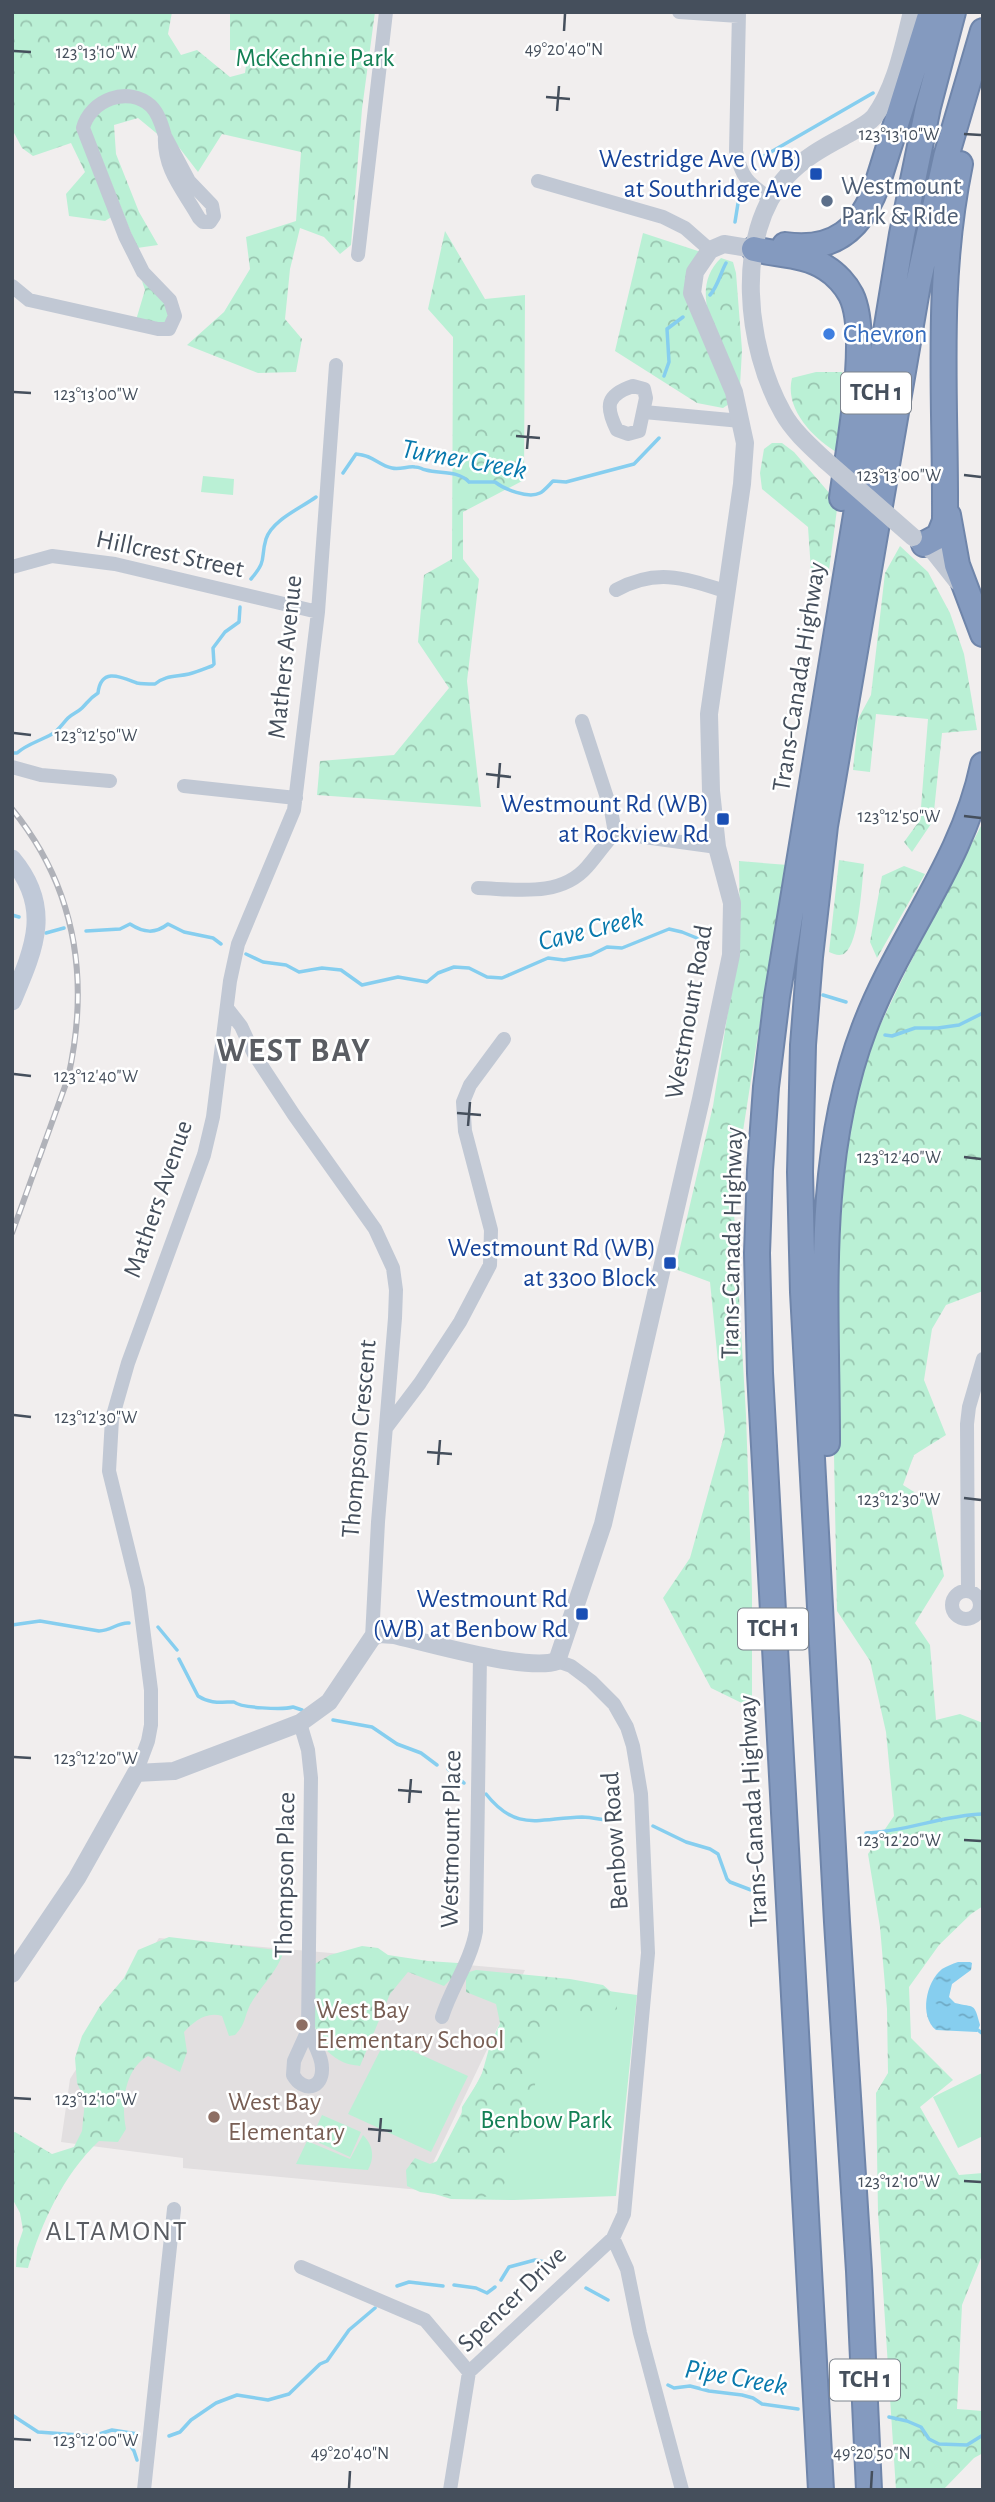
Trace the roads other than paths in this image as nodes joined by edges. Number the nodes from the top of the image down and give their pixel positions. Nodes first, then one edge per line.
1 (386, 12) edge
2 (679, 12) edge
3 (912, 12) edge
4 (931, 12) edge
5 (953, 12) edge
6 (739, 14) edge
7 (983, 31) edge
8 (983, 73) edge
9 (165, 136) junction
10 (538, 181) dead end
11 (769, 198) junction
12 (754, 249) junction
13 (710, 250) junction
14 (358, 255) dead end
15 (12, 286) edge
16 (336, 365) dead end
17 (645, 409) dead end
18 (740, 417) junction
19 (945, 490) junction
20 (918, 540) junction
21 (12, 567) edge
22 (616, 590) dead end
23 (725, 592) junction
24 (318, 612) junction
25 (979, 625) edge
26 (582, 721) dead end
27 (983, 765) edge
28 (12, 767) edge
29 (812, 778) junction
30 (110, 781) dead end
31 (184, 786) dead end
32 (296, 798) junction
33 (615, 833) junction
34 (717, 847) junction
35 (12, 859) edge
36 (478, 888) dead end
37 (12, 1002) edge
38 (227, 1008) junction
39 (504, 1039) dead end
40 (983, 1359) edge
41 (385, 1430) junction
42 (968, 1591) junction
43 (980, 1618) edge
44 (822, 1633) junction
45 (372, 1639) junction
46 (480, 1654) junction
47 (557, 1661) junction
48 (300, 1723) junction
49 (136, 1773) junction
50 (12, 1974) edge
51 (442, 2017) dead end
52 (308, 2029) dead end
53 (174, 2209) dead end
54 (613, 2238) junction
55 (301, 2267) dead end
56 (859, 2271) junction
57 (469, 2372) junction
58 (821, 2488) edge
59 (144, 2490) edge
60 (450, 2490) edge
61 (682, 2490) edge
62 (869, 2490) edge
63 (882, 2490) edge

1 - 14 street
2 - 6 street
3 - 11 street
4 - 12 highway
5 - 29 highway, Trans-Canada Highway / TCH 1
6 - 11 street
7 - 44 highway, Trans-Canada Highway / TCH 1
8 - 19 highway
9 - 9 street
9 - 15 street
10 - 13 street
11 - 12 street
12 - 13 street
12 - 20 street, bridge
12 - 29 highway
13 - 18 street, Westmount Road
16 - 24 street, Mathers Avenue
17 - 18 street
18 - 23 street, Westmount Road
19 - 20 highway
19 - 25 highway
20 - 25 street
21 - 24 street, Hillcrest Street
22 - 23 street
23 - 34 street, Westmount Road
24 - 32 street, Mathers Avenue
26 - 33 street
27 - 44 highway
28 - 30 street
29 - 58 highway, Trans-Canada Highway / TCH 1
31 - 32 street
32 - 38 street, Mathers Avenue
33 - 34 street
33 - 36 street
34 - 47 street, Westmount Road
35 - 37 main road
38 - 41 street, Thompson Crescent
38 - 49 street, Mathers Avenue
39 - 41 street
40 - 42 street
41 - 45 street, Thompson Crescent
42 - 43 street
42 - 43 street
44 - 56 highway, Trans-Canada Highway / TCH 1
45 - 46 street, Benbow Road
45 - 48 street
46 - 47 street, Benbow Road
46 - 51 street, Westmount Place
47 - 54 street, Benbow Road
48 - 49 street
48 - 52 street, Thompson Place
49 - 50 street, Mathers Avenue
53 - 59 street
54 - 57 street, Spencer Drive
54 - 61 street
55 - 57 street
56 - 62 highway, Trans-Canada Highway / TCH 1
56 - 63 highway
57 - 60 street, Spencer Drive

